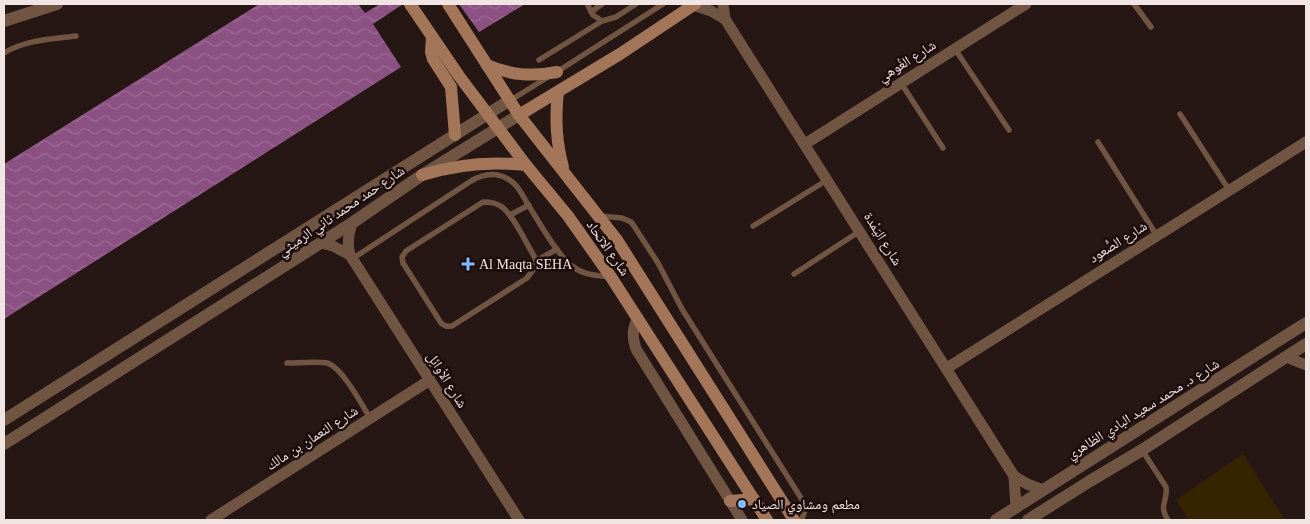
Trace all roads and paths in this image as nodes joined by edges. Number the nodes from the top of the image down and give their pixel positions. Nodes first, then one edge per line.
1 (57, 4) edge
2 (410, 4) edge
3 (448, 4) edge
4 (589, 4) edge
5 (602, 4) edge
6 (636, 4) edge
7 (663, 4) edge
8 (723, 4) edge
9 (1134, 4) edge
10 (694, 5) edge
11 (1019, 6) edge
12 (591, 12) junction
13 (725, 19) junction
14 (4, 21) edge
15 (602, 21) junction
16 (1151, 27) dead end
17 (76, 36) dead end
18 (432, 37) junction
19 (955, 49) junction
20 (4, 53) edge
21 (539, 60) dead end
22 (486, 65) junction
23 (557, 72) junction
24 (901, 83) junction
25 (558, 92) junction
26 (510, 100) junction
27 (487, 114) junction
28 (1180, 114) dead end
29 (520, 115) junction
30 (498, 128) junction
31 (1008, 130) dead end
32 (454, 135) junction
33 (1098, 142) dead end
34 (1306, 142) edge
35 (804, 144) junction
36 (943, 148) dead end
37 (526, 165) junction
38 (564, 172) junction
39 (422, 174) junction
40 (827, 180) junction
41 (1229, 190) junction
42 (529, 205) junction
43 (510, 215) junction
44 (599, 216) junction
45 (352, 223) junction
46 (753, 226) dead end
47 (860, 231) junction
48 (1157, 236) junction
49 (321, 243) junction
50 (557, 249) junction
51 (351, 257) junction
52 (536, 261) junction
53 (794, 274) dead end
54 (611, 277) junction
55 (638, 318) junction
56 (1306, 323) edge
57 (1306, 344) edge
58 (1286, 357) junction
59 (287, 363) dead end
60 (1306, 366) edge
61 (946, 368) junction
62 (430, 380) junction
63 (34, 401) junction
64 (46, 417) junction
65 (370, 418) junction
66 (4, 420) edge
67 (4, 444) edge
68 (1142, 450) junction
69 (1082, 466) junction
70 (1014, 476) junction
71 (1090, 481) junction
72 (1043, 490) junction
73 (754, 499) junction
74 (730, 502) junction
75 (1016, 508) junction
76 (216, 519) edge
77 (519, 520) edge
78 (742, 520) edge
79 (767, 520) edge
80 (794, 520) edge
81 (801, 520) edge
82 (996, 520) edge
83 (1028, 520) edge
84 (1168, 520) edge

1 - 14 street
2 - 18 main road, شارع الاتحاد
3 - 22 main road, شارع الاتحاد
4 - 12 lane
5 - 12 lane
6 - 15 lane
7 - 23 lane, شارع حمد محمد ثاني الرميثي
8 - 13 street, شارع اليَمْدة
9 - 16 lane
10 - 13 street
10 - 25 main road, شارع حمد محمد ثاني الرميثي
11 - 19 street, شارع الغُوهي
12 - 15 lane
13 - 35 street, شارع اليَمْدة
15 - 21 lane
17 - 20 lane
18 - 27 main road, شارع الاتحاد
18 - 32 main road
19 - 24 street, شارع الغُوهي
19 - 31 lane
22 - 23 main road
22 - 26 main road, شارع الاتحاد
23 - 26 lane, شارع حمد محمد ثاني الرميثي
24 - 35 street, شارع الغُوهي
24 - 36 lane
25 - 29 main road, شارع حمد محمد ثاني الرميثي
25 - 38 main road
26 - 27 street, شارع حمد محمد ثاني الرميثي
26 - 29 main road, شارع الاتحاد
27 - 30 main road, شارع الاتحاد
27 - 32 street, شارع حمد محمد ثاني الرميثي
28 - 41 lane
29 - 30 street, شارع حمد محمد ثاني الرميثي
29 - 38 main road, شارع الاتحاد
30 - 37 main road, شارع الاتحاد
30 - 39 street, شارع حمد محمد ثاني الرميثي
32 - 63 street, شارع حمد محمد ثاني الرميثي
33 - 48 lane
34 - 41 street, شارع الصُّعود
35 - 40 street, شارع اليَمْدة
37 - 39 main road
37 - 54 main road, شارع الاتحاد
38 - 44 main road, شارع الاتحاد
39 - 45 street, شارع حمد محمد ثاني الرميثي
40 - 46 lane
40 - 47 street, شارع اليَمْدة
41 - 48 street, شارع الصُّعود
42 - 43 lane
42 - 50 lane
42 - 51 lane
43 - 52 lane
43 - 52 lane
44 - 80 main road, شارع الاتحاد
44 - 81 lane
45 - 49 street, شارع حمد محمد ثاني الرميثي
45 - 51 street
47 - 53 lane
47 - 61 street, شارع اليَمْدة
48 - 61 street, شارع الصُّعود
49 - 51 street
49 - 64 street, شارع حمد محمد ثاني الرميثي
50 - 52 lane
50 - 54 lane
51 - 62 street, شارع الأوائِل
54 - 55 main road, شارع الاتحاد
55 - 73 main road, شارع الاتحاد
55 - 74 street
56 - 69 street, شارع د. محمد سعيد البادي الظاهري
57 - 58 street
58 - 60 street
58 - 68 street
59 - 65 lane
61 - 70 street, شارع اليَمْدة
62 - 65 street, شارع النعمان بن مالك
62 - 77 street, شارع الأوائِل
63 - 64 street
63 - 66 street, شارع حمد محمد ثاني الرميثي
64 - 67 street, شارع حمد محمد ثاني الرميثي
65 - 76 street, شارع النعمان بن مالك
68 - 71 street
68 - 84 lane
69 - 71 street
69 - 72 street, شارع د. محمد سعيد البادي الظاهري
70 - 72 street
70 - 75 street, شارع اليَمْدة
71 - 83 street
72 - 75 street, شارع د. محمد سعيد البادي الظاهري
73 - 74 main road
73 - 79 main road, شارع الاتحاد
74 - 78 street
75 - 82 street, شارع د. محمد سعيد البادي الظاهري

